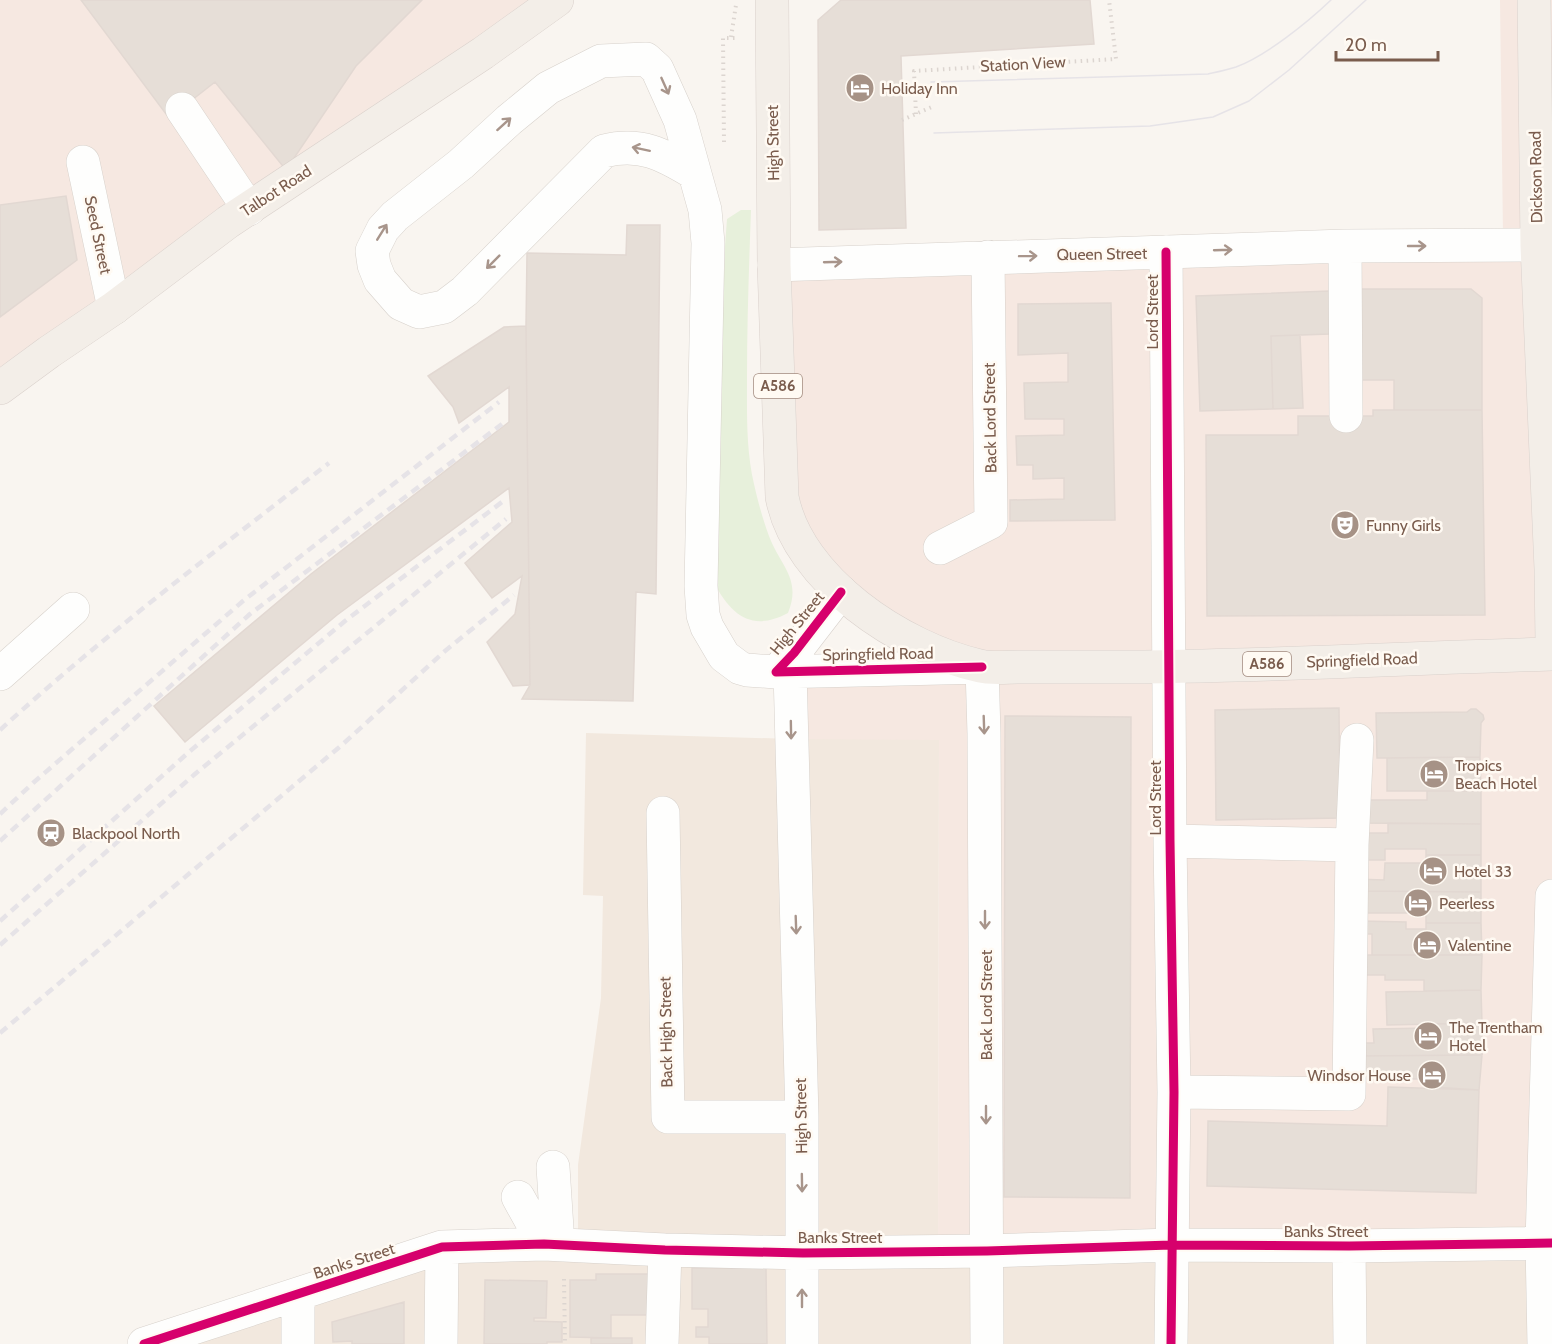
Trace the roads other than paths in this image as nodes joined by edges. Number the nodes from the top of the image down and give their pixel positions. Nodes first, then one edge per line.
1 (557, 0) edge
2 (772, 0) edge
3 (1534, 0) edge
4 (182, 109) dead end
5 (83, 162) dead end
6 (694, 173) junction
7 (249, 208) junction
8 (1345, 246) junction
9 (1166, 252) junction
10 (1543, 256) edge
11 (988, 257) junction
12 (774, 265) junction
13 (114, 308) junction
14 (0, 388) edge
15 (1346, 416) dead end
16 (940, 548) dead end
17 (841, 592) junction
18 (73, 609) dead end
19 (1552, 642) edge
20 (1552, 654) edge
21 (982, 667) junction
22 (1169, 667) junction
23 (783, 672) junction
24 (0, 674) edge
25 (1357, 740) dead end
26 (663, 813) dead end
27 (1170, 842) junction
28 (1352, 845) junction
29 (1552, 896) edge
30 (1174, 1092) junction
31 (802, 1117) junction
32 (553, 1167) dead end
33 (518, 1197) dead end
34 (1547, 1243) edge
35 (555, 1244) junction
36 (1171, 1245) junction
37 (1349, 1246) junction
38 (442, 1247) junction
39 (665, 1250) junction
40 (987, 1251) junction
41 (803, 1252) junction
42 (298, 1295) junction
43 (207, 1334) edge
44 (144, 1344) edge
45 (298, 1344) edge
46 (441, 1344) edge
47 (662, 1344) edge
48 (802, 1344) edge
49 (987, 1344) edge
50 (1171, 1344) edge
51 (1350, 1344) edge
52 (1544, 1344) edge

1 - 7 main road, Talbot Road
2 - 12 main road, High Street / A586
3 - 10 main road, Dickson Road
4 - 7 street
5 - 13 street, Seed Street
6 -> 6 street
6 - 23 street, Springfield Road
7 - 13 main road, Talbot Road
9 -> 8 street, Queen Street
8 -> 10 street, Queen Street
8 - 15 street
11 -> 9 street, Queen Street
9 - 22 street, Lord Street
10 - 19 main road, Dickson Road
12 -> 11 street, Queen Street
11 - 16 street, Back Lord Street
12 - 17 main road, High Street / A586
13 - 14 main road, Talbot Road
17 - 21 main road, High Street / A586
17 - 23 street, High Street
18 - 24 street
20 - 22 main road, Springfield Road / A586
21 - 22 main road, Springfield Road / A586
21 - 23 street, Springfield Road
21 -> 40 street, Back Lord Street
22 - 27 street, Lord Street
23 -> 31 street, High Street
25 - 28 street
26 - 31 street, Back High Street
27 - 28 street
27 - 30 street, Lord Street
28 - 30 street
29 - 34 street
30 - 36 street, Lord Street
31 -> 41 street, High Street
32 - 35 street
33 - 35 street
34 - 37 street, Banks Street
34 - 52 street
35 - 38 street, Banks Street
35 - 39 street, Banks Street
36 - 37 street, Banks Street
36 - 40 street, Banks Street
36 - 50 street, Lord Street
37 - 51 street
38 - 42 street, Banks Street
38 - 46 street
39 - 41 street, Banks Street
39 - 47 street
40 - 41 street, Banks Street
40 - 49 street, Back Lord Street
48 -> 41 street, High Street
42 - 43 street, Banks Street
42 - 45 street
43 - 44 street, Banks Street

